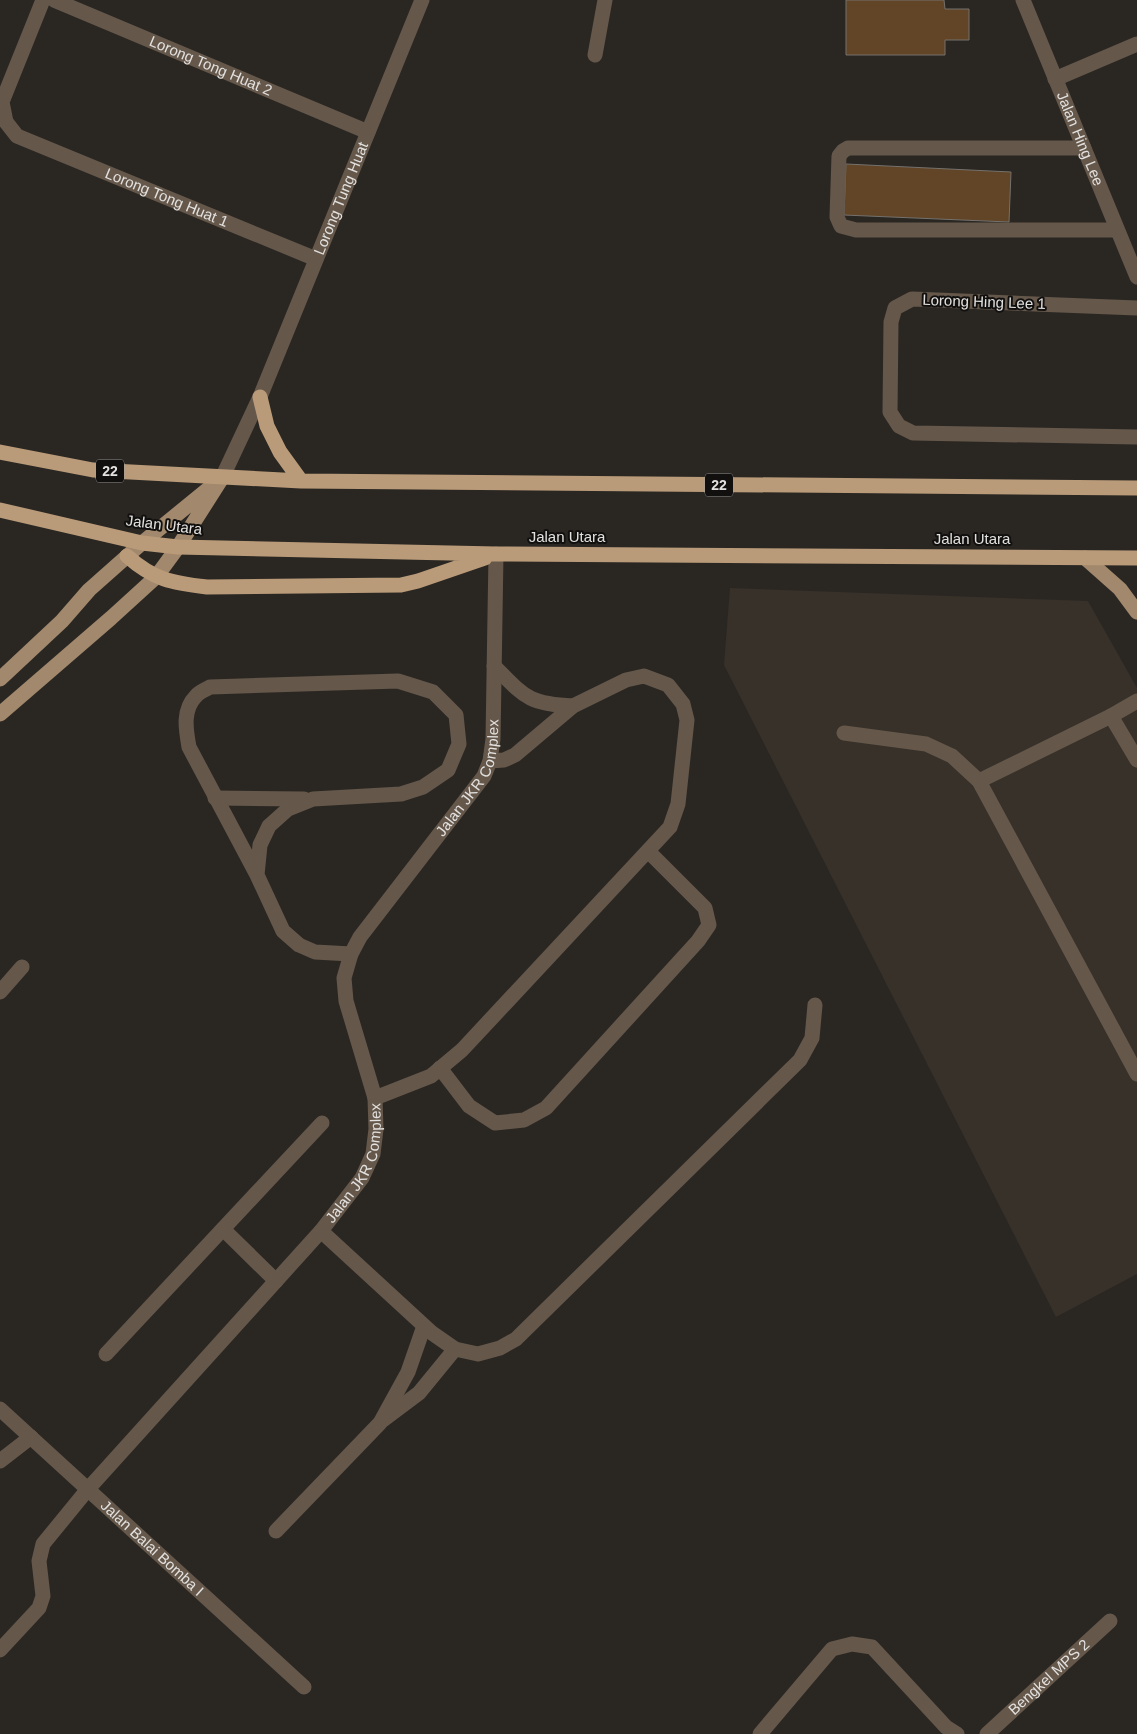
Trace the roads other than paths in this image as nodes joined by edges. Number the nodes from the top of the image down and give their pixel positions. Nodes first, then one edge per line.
1 (43, 0) edge
2 (54, 0) edge
3 (422, 0) edge
4 (605, 0) edge
5 (1023, 0) edge
6 (1137, 44) edge
7 (595, 55) dead end
8 (1055, 79) junction
9 (368, 132) junction
10 (1084, 148) junction
11 (1117, 230) junction
12 (316, 260) junction
13 (1137, 277) edge
14 (1137, 308) edge
15 (260, 397) junction
16 (1137, 437) edge
17 (0, 452) edge
18 (222, 478) junction
19 (301, 481) junction
20 (1137, 488) edge
21 (0, 510) edge
22 (142, 542) junction
23 (178, 548) junction
24 (496, 554) junction
25 (127, 556) junction
26 (1085, 558) junction
27 (1137, 558) edge
28 (156, 577) junction
29 (1137, 612) edge
30 (494, 666) junction
31 (0, 679) edge
32 (1137, 702) edge
33 (573, 706) junction
34 (0, 714) edge
35 (1111, 716) junction
36 (844, 733) dead end
37 (1137, 760) edge
38 (490, 761) junction
39 (979, 781) junction
40 (215, 798) junction
41 (313, 799) junction
42 (648, 851) junction
43 (257, 875) junction
44 (351, 954) junction
45 (22, 967) dead end
46 (0, 992) edge
47 (815, 1005) dead end
48 (440, 1068) junction
49 (1137, 1074) edge
50 (375, 1098) junction
51 (322, 1123) dead end
52 (223, 1229) junction
53 (321, 1231) junction
54 (276, 1281) junction
55 (424, 1326) junction
56 (455, 1349) junction
57 (106, 1354) dead end
58 (0, 1409) edge
59 (380, 1423) junction
60 (31, 1437) junction
61 (0, 1461) edge
62 (88, 1489) junction
63 (276, 1531) dead end
64 (1110, 1622) dead end
65 (0, 1650) edge
66 (304, 1687) dead end
67 (760, 1734) edge
68 (957, 1734) edge
69 (987, 1734) edge

1 - 12 street, Lorong Tong Huat 1
2 - 9 street, Lorong Tong Huat 2
3 - 9 street, Lorong Tung Huat
4 - 7 street
5 - 8 street, Jalan Hing Lee
6 - 8 street
8 - 10 street, Jalan Hing Lee
9 - 12 street, Lorong Tung Huat
10 - 11 street, Jalan Hing Lee
10 - 11 street
11 - 13 street, Jalan Hing Lee
12 - 15 street, Lorong Tung Huat
14 - 16 street, Lorong Hing Lee 1
15 - 18 street, Lorong Tung Huat
15 - 19 highway
17 - 18 highway, 22
18 - 19 highway, 22
18 - 22 main road
18 - 23 main road
19 - 20 highway, 22
21 - 22 highway, Jalan Utara
22 - 23 highway, Jalan Utara
22 - 25 main road
23 - 24 highway, Jalan Utara
23 - 28 main road
24 - 26 highway, Jalan Utara
24 - 28 highway
24 - 30 street, Jalan JKR Complex
25 - 28 highway
25 - 31 main road
26 - 27 highway, Jalan Utara
26 - 29 main road
28 - 34 main road
30 - 33 street
30 - 38 street, Jalan JKR Complex
32 - 35 street
33 - 38 street
33 - 42 street
35 - 37 street
35 - 39 street
36 - 39 street
38 - 44 street, Jalan JKR Complex
39 - 49 street
40 - 41 street
40 - 41 street
40 - 43 street
41 - 43 street
42 - 48 street
42 - 48 street
43 - 44 street
44 - 50 street, Jalan JKR Complex
45 - 46 street
47 - 56 street
48 - 50 street
50 - 53 street, Jalan JKR Complex
51 - 52 street
52 - 54 street
52 - 57 street
53 - 54 street, Jalan JKR Complex
53 - 55 street
54 - 62 street, Jalan JKR Complex
55 - 56 street
55 - 59 street
56 - 59 street
58 - 60 street, Jalan Balai Bomba I
59 - 63 street
60 - 61 street
60 - 62 street, Jalan Balai Bomba I
62 - 65 street, Jalan JKR Complex
62 - 66 street, Jalan Balai Bomba I
64 - 69 street, Bengkel MPS 2
67 - 68 street

